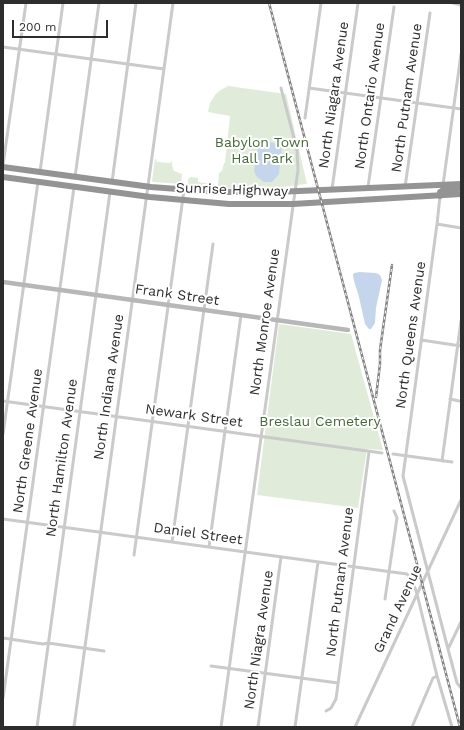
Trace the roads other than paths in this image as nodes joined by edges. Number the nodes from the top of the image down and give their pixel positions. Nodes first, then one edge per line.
1 (26, 3) edge
2 (62, 3) edge
3 (99, 3) edge
4 (136, 3) edge
5 (173, 3) edge
6 (321, 3) edge
7 (358, 3) edge
8 (452, 3) edge
9 (461, 5) edge
10 (394, 7) dead end
11 (430, 13) dead end
12 (3, 47) edge
13 (20, 50) junction
14 (55, 54) junction
15 (461, 54) edge
16 (92, 59) junction
17 (128, 64) junction
18 (164, 69) junction
19 (281, 88) dead end
20 (309, 88) junction
21 (345, 93) junction
22 (381, 98) junction
23 (418, 103) junction
24 (453, 108) junction
25 (461, 109) edge
26 (305, 118) dead end
27 (3, 166) edge
28 (40, 172) junction
29 (3, 177) edge
30 (75, 177) junction
31 (461, 180) edge
32 (38, 182) junction
33 (112, 182) junction
34 (461, 184) edge
35 (443, 185) junction
36 (74, 187) junction
37 (148, 187) junction
38 (405, 187) junction
39 (368, 188) junction
40 (461, 188) edge
41 (332, 189) junction
42 (184, 190) junction
43 (294, 191) junction
44 (110, 192) junction
45 (461, 194) edge
46 (440, 196) junction
47 (146, 197) junction
48 (182, 201) junction
49 (326, 202) junction
50 (293, 204) junction
51 (437, 224) junction
52 (461, 228) edge
53 (213, 244) dead end
54 (3, 282) edge
55 (23, 285) junction
56 (59, 290) junction
57 (95, 295) junction
58 (132, 300) junction
59 (168, 306) junction
60 (204, 310) junction
61 (241, 315) junction
62 (276, 320) junction
63 (461, 321) edge
64 (348, 330) dead end
65 (421, 340) junction
66 (459, 345) edge
67 (450, 399) junction
68 (3, 401) edge
69 (459, 401) dead end
70 (8, 402) junction
71 (43, 407) junction
72 (80, 412) junction
73 (116, 416) junction
74 (152, 421) junction
75 (188, 426) junction
76 (224, 431) junction
77 (3, 434) edge
78 (260, 436) junction
79 (369, 452) junction
80 (382, 453) dead end
81 (392, 454) dead end
82 (406, 456) junction
83 (442, 460) junction
84 (452, 462) dead end
85 (461, 500) edge
86 (394, 511) dead end
87 (3, 520) edge
88 (27, 523) junction
89 (64, 527) junction
90 (100, 532) junction
91 (136, 537) junction
92 (172, 542) junction
93 (209, 547) junction
94 (245, 552) junction
95 (134, 555) dead end
96 (281, 557) junction
97 (318, 562) junction
98 (354, 566) junction
99 (390, 571) junction
100 (428, 573) junction
101 (417, 594) junction
102 (386, 599) dead end
103 (461, 622) edge
104 (3, 638) edge
105 (12, 639) junction
106 (48, 643) junction
107 (84, 648) junction
108 (448, 650) junction
109 (104, 651) dead end
110 (211, 666) dead end
111 (229, 668) junction
112 (265, 673) junction
113 (437, 676) junction
114 (302, 677) junction
115 (338, 683) junction
116 (460, 687) edge
117 (3, 698) edge
118 (326, 711) dead end
119 (37, 727) edge
120 (74, 727) edge
121 (221, 727) edge
122 (258, 727) edge
123 (295, 727) edge
124 (354, 727) edge
125 (412, 727) edge
126 (452, 727) edge

1 - 13 street
2 - 14 street
3 - 16 street
4 - 17 street
5 - 18 street, North Indiana Avenue
6 - 20 street
7 - 21 street, North Niagara Avenue
8 - 9 street
10 - 22 street, North Ontario Avenue
11 - 23 street, North Putnam Avenue
12 - 13 street
13 - 14 street
13 - 27 street
14 - 16 street
14 - 28 street
15 - 24 street
16 - 17 street
16 - 30 street
17 - 18 street
17 - 33 street
18 - 37 street, North Indiana Avenue
19 - 43 street, North Monroe Avenue
20 - 21 street
20 - 26 street
21 - 22 street
21 - 41 street, North Niagara Avenue
22 - 23 street
22 - 39 street, North Ontario Avenue
23 - 24 street
23 - 38 street, North Putnam Avenue
24 - 25 street
24 - 35 street
27 - 28 highway, Sunrise Highway
28 - 30 highway, Sunrise Highway
29 - 32 highway, Sunrise Highway
30 - 33 highway, Sunrise Highway
31 - 35 highway
32 - 36 highway, Sunrise Highway
32 - 55 street
33 - 37 highway, Sunrise Highway
34 - 35 highway, Sunrise Highway
35 - 38 highway, Sunrise Highway
36 - 44 highway, Sunrise Highway
36 - 56 street, North Greene Avenue
37 - 42 highway, Sunrise Highway
37 - 47 street, North Indiana Avenue
38 - 39 highway, Sunrise Highway
39 - 41 highway, Sunrise Highway
40 - 46 highway
41 - 43 highway, Sunrise Highway
41 - 49 highway
42 - 43 highway, Sunrise Highway
42 - 48 street
43 - 50 street, North Monroe Avenue
44 - 47 highway, Sunrise Highway
44 - 57 street, North Hamilton Avenue
45 - 46 highway, Sunrise Highway
46 - 49 highway, Sunrise Highway
46 - 51 street, North Queens Avenue
47 - 48 highway, Sunrise Highway
47 - 58 street, North Indiana Avenue
48 - 50 highway, Sunrise Highway
48 - 59 street
49 - 50 highway, Sunrise Highway
50 - 62 street, North Monroe Avenue
51 - 52 street
51 - 65 street, North Queens Avenue
53 - 60 street
54 - 55 street, Frank Street
55 - 56 street, Frank Street
55 - 70 street
56 - 57 street, Frank Street
56 - 71 street, North Greene Avenue
57 - 58 street, Frank Street
57 - 72 street, North Hamilton Avenue
58 - 59 street, Frank Street
58 - 73 street, North Indiana Avenue
59 - 60 street, Frank Street
59 - 74 street
60 - 61 street, Frank Street
60 - 75 street
61 - 62 street, Frank Street
61 - 76 street
62 - 64 street, Frank Street
62 - 78 street, North Monroe Avenue
63 - 66 street
65 - 66 street
65 - 82 street, North Queens Avenue
66 - 67 street
67 - 69 street
67 - 83 street
68 - 70 street, Newark Street
70 - 71 street, Newark Street
70 - 77 street
71 - 72 street, Newark Street
71 - 88 street, North Greene Avenue
72 - 73 street, Newark Street
72 - 89 street, North Hamilton Avenue
73 - 74 street, Newark Street
73 - 90 street, North Indiana Avenue
74 - 75 street, Newark Street
74 - 91 street
75 - 76 street, Newark Street
75 - 92 street
76 - 78 street, Newark Street
76 - 93 street
78 - 79 street, Newark Street
78 - 94 street, North Monroe Avenue
79 - 80 street, Newark Street
79 - 98 street, North Putnam Avenue
81 - 82 street
82 - 83 street
82 - 100 street, North Queens Avenue
83 - 84 street
85 - 100 street, Grand Avenue
86 - 99 street
87 - 88 street, Daniel Street
88 - 89 street, Daniel Street
88 - 105 street, North Greene Avenue
89 - 90 street, Daniel Street
89 - 106 street, North Hamilton Avenue
90 - 91 street, Daniel Street
90 - 107 street, North Indiana Avenue
91 - 92 street, Daniel Street
91 - 95 street
92 - 93 street, Daniel Street
93 - 94 street, Daniel Street
94 - 96 street, Daniel Street
94 - 111 street, North Monroe Avenue
96 - 97 street, Daniel Street
96 - 112 street, North Niagra Avenue
97 - 98 street, Daniel Street
97 - 114 street
98 - 99 street, Daniel Street
98 - 115 street, North Putnam Avenue
99 - 101 street, Daniel Street
99 - 102 street
100 - 101 street, Grand Avenue
100 - 108 street
101 - 113 street
101 - 124 street, Grand Avenue
103 - 108 street
104 - 105 street
105 - 106 street
105 - 117 street, North Greene Avenue
106 - 107 street
106 - 119 street, North Hamilton Avenue
107 - 109 street
107 - 120 street, North Indiana Avenue
108 - 116 street
110 - 111 street
111 - 112 street
111 - 121 street, North Monroe Avenue
112 - 114 street
112 - 122 street, North Niagra Avenue
113 - 125 street
113 - 126 street
114 - 115 street
114 - 123 street
115 - 118 street, North Putnam Avenue

